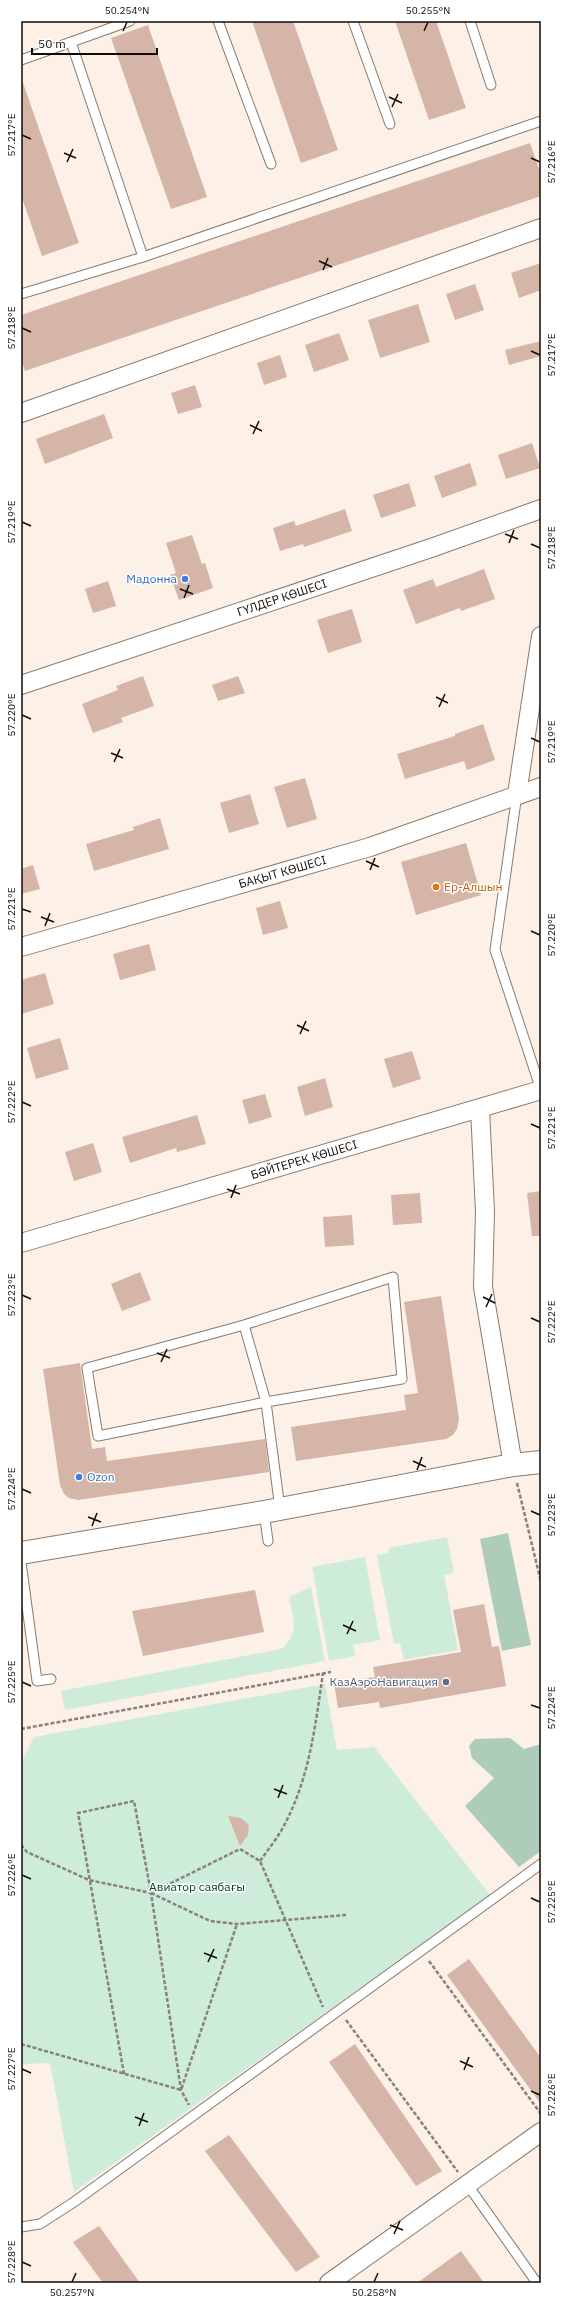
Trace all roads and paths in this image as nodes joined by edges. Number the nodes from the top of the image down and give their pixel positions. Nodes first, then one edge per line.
1 (130, 21) edge
2 (218, 21) edge
3 (353, 21) edge
4 (470, 21) edge
5 (71, 42) junction
6 (21, 60) edge
7 (491, 85) dead end
8 (541, 121) edge
9 (390, 124) dead end
10 (271, 164) dead end
11 (541, 228) edge
12 (143, 257) junction
13 (21, 294) edge
14 (21, 413) edge
15 (541, 509) edge
16 (541, 636) edge
17 (21, 685) edge
18 (541, 787) edge
19 (517, 794) junction
20 (21, 947) edge
21 (541, 1090) edge
22 (480, 1109) junction
23 (21, 1243) edge
24 (244, 1326) junction
25 (266, 1402) junction
26 (541, 1462) edge
27 (513, 1465) junction
28 (272, 1510) junction
29 (268, 1541) dead end
30 (21, 1553) edge
31 (21, 1562) edge
32 (541, 1582) edge
33 (331, 1672) dead end
34 (323, 1673) junction
35 (51, 1679) dead end
36 (21, 1728) edge
37 (21, 1845) edge
38 (260, 1860) junction
39 (541, 1864) edge
40 (89, 1880) junction
41 (151, 1893) junction
42 (346, 1915) dead end
43 (285, 1920) junction
44 (237, 1924) junction
45 (421, 1951) junction
46 (340, 2012) junction
47 (328, 2020) junction
48 (21, 2044) edge
49 (124, 2074) junction
50 (181, 2090) junction
51 (541, 2114) edge
52 (195, 2115) junction
53 (541, 2132) edge
54 (467, 2184) junction
55 (21, 2227) edge
56 (329, 2283) edge
57 (537, 2283) edge

1 - 5 lane
2 - 10 lane
3 - 9 lane
4 - 7 lane
5 - 6 lane
5 - 12 lane
8 - 12 lane
11 - 14 street
12 - 13 lane
15 - 17 street, ГҮЛДЕР КӨШЕСІ
16 - 19 street
18 - 19 street, БАҚЫТ КӨШЕСІ
19 - 20 street, БАҚЫТ КӨШЕСІ
19 - 21 lane
21 - 22 street, БӘЙТЕРЕК КӨШЕСІ
22 - 23 street, БӘЙТЕРЕК КӨШЕСІ
22 - 27 street
24 - 25 lane
24 - 25 lane
24 - 25 lane
25 - 28 lane
26 - 27 street
27 - 28 street
27 - 32 path
28 - 29 lane
28 - 30 street
31 - 35 lane
33 - 34 path
34 - 36 path
34 - 38 path
37 - 40 path
38 - 41 path
38 - 43 path
39 - 45 lane
40 - 41 path
40 - 41 path
40 - 49 path
41 - 44 path
41 - 50 path
42 - 43 path
43 - 44 path
43 - 47 path
44 - 50 path
45 - 46 lane
45 - 51 path
46 - 47 lane
46 - 54 path
47 - 52 lane
48 - 49 path
49 - 50 path
50 - 52 path
52 - 55 lane
53 - 54 street
54 - 56 street
54 - 57 lane

